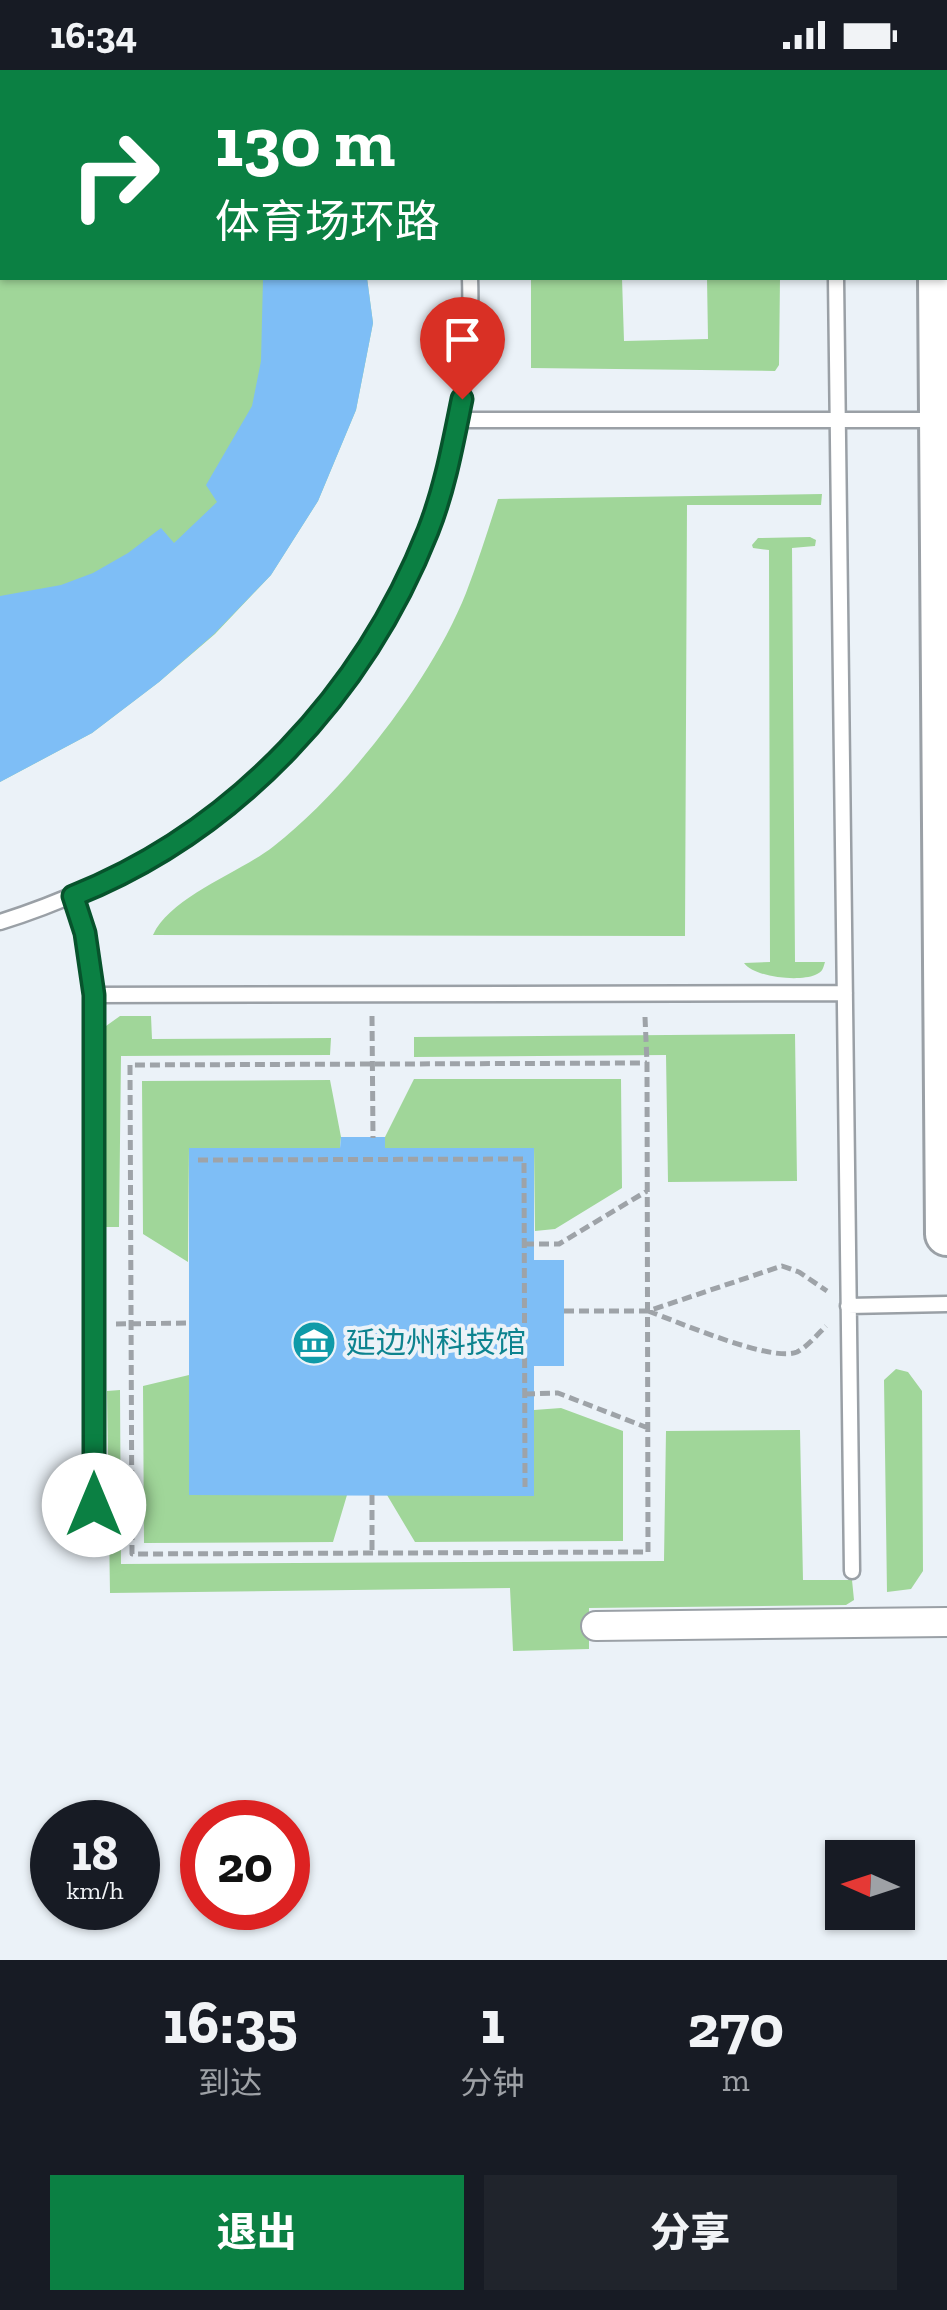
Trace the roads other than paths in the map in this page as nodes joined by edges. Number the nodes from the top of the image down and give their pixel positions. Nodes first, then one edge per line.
1 (470, 280) edge
2 (836, 280) edge
3 (940, 280) edge
4 (457, 420) junction
5 (837, 420) junction
6 (944, 420) edge
7 (73, 896) junction
8 (0, 922) edge
9 (844, 994) junction
10 (94, 995) junction
11 (947, 1234) edge
12 (947, 1304) edge
13 (848, 1306) junction
14 (94, 1505) dead end
15 (852, 1571) dead end
16 (947, 1622) edge
17 (596, 1626) dead end

1 - 4 lane
2 - 5 lane
3 - 6 main road
4 - 5 lane
4 - 7 lane
5 - 6 lane
5 - 9 lane
6 - 11 main road
7 - 8 lane
7 - 10 lane
9 - 10 lane
9 - 13 lane
10 - 14 lane
12 - 13 lane
13 - 15 lane
16 - 17 street

